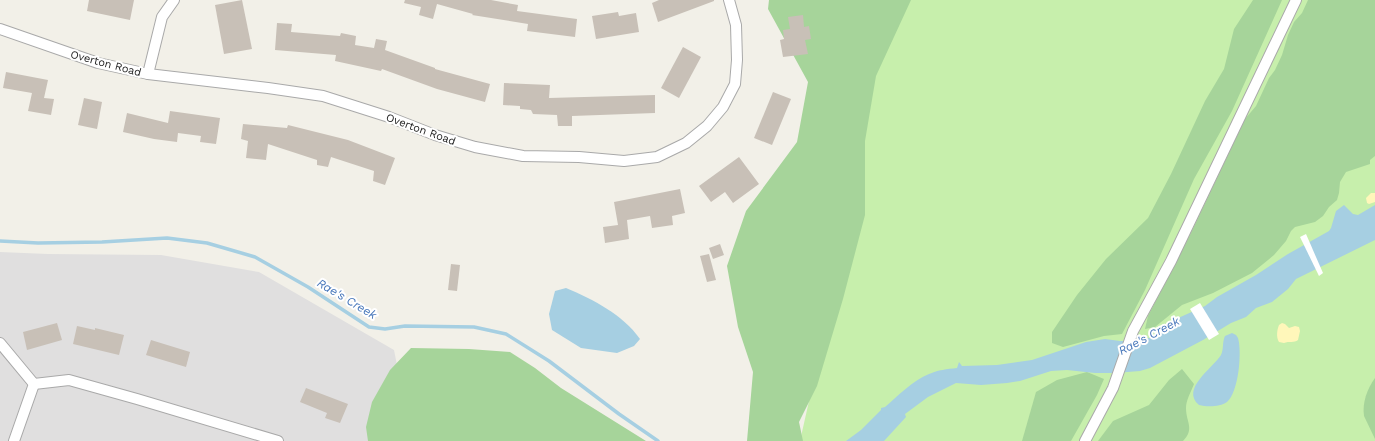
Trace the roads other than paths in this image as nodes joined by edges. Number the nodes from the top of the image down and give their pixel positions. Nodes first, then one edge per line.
1 (174, 0) edge
2 (729, 0) edge
3 (1296, 0) edge
4 (0, 29) edge
5 (148, 74) junction
6 (0, 343) edge
7 (34, 384) junction
8 (14, 441) edge
9 (278, 441) edge
10 (1085, 441) edge

1 - 5 street
2 - 5 street, Overton Road
3 - 10 street
4 - 5 street, Overton Road
6 - 7 street
7 - 8 street
7 - 9 street

